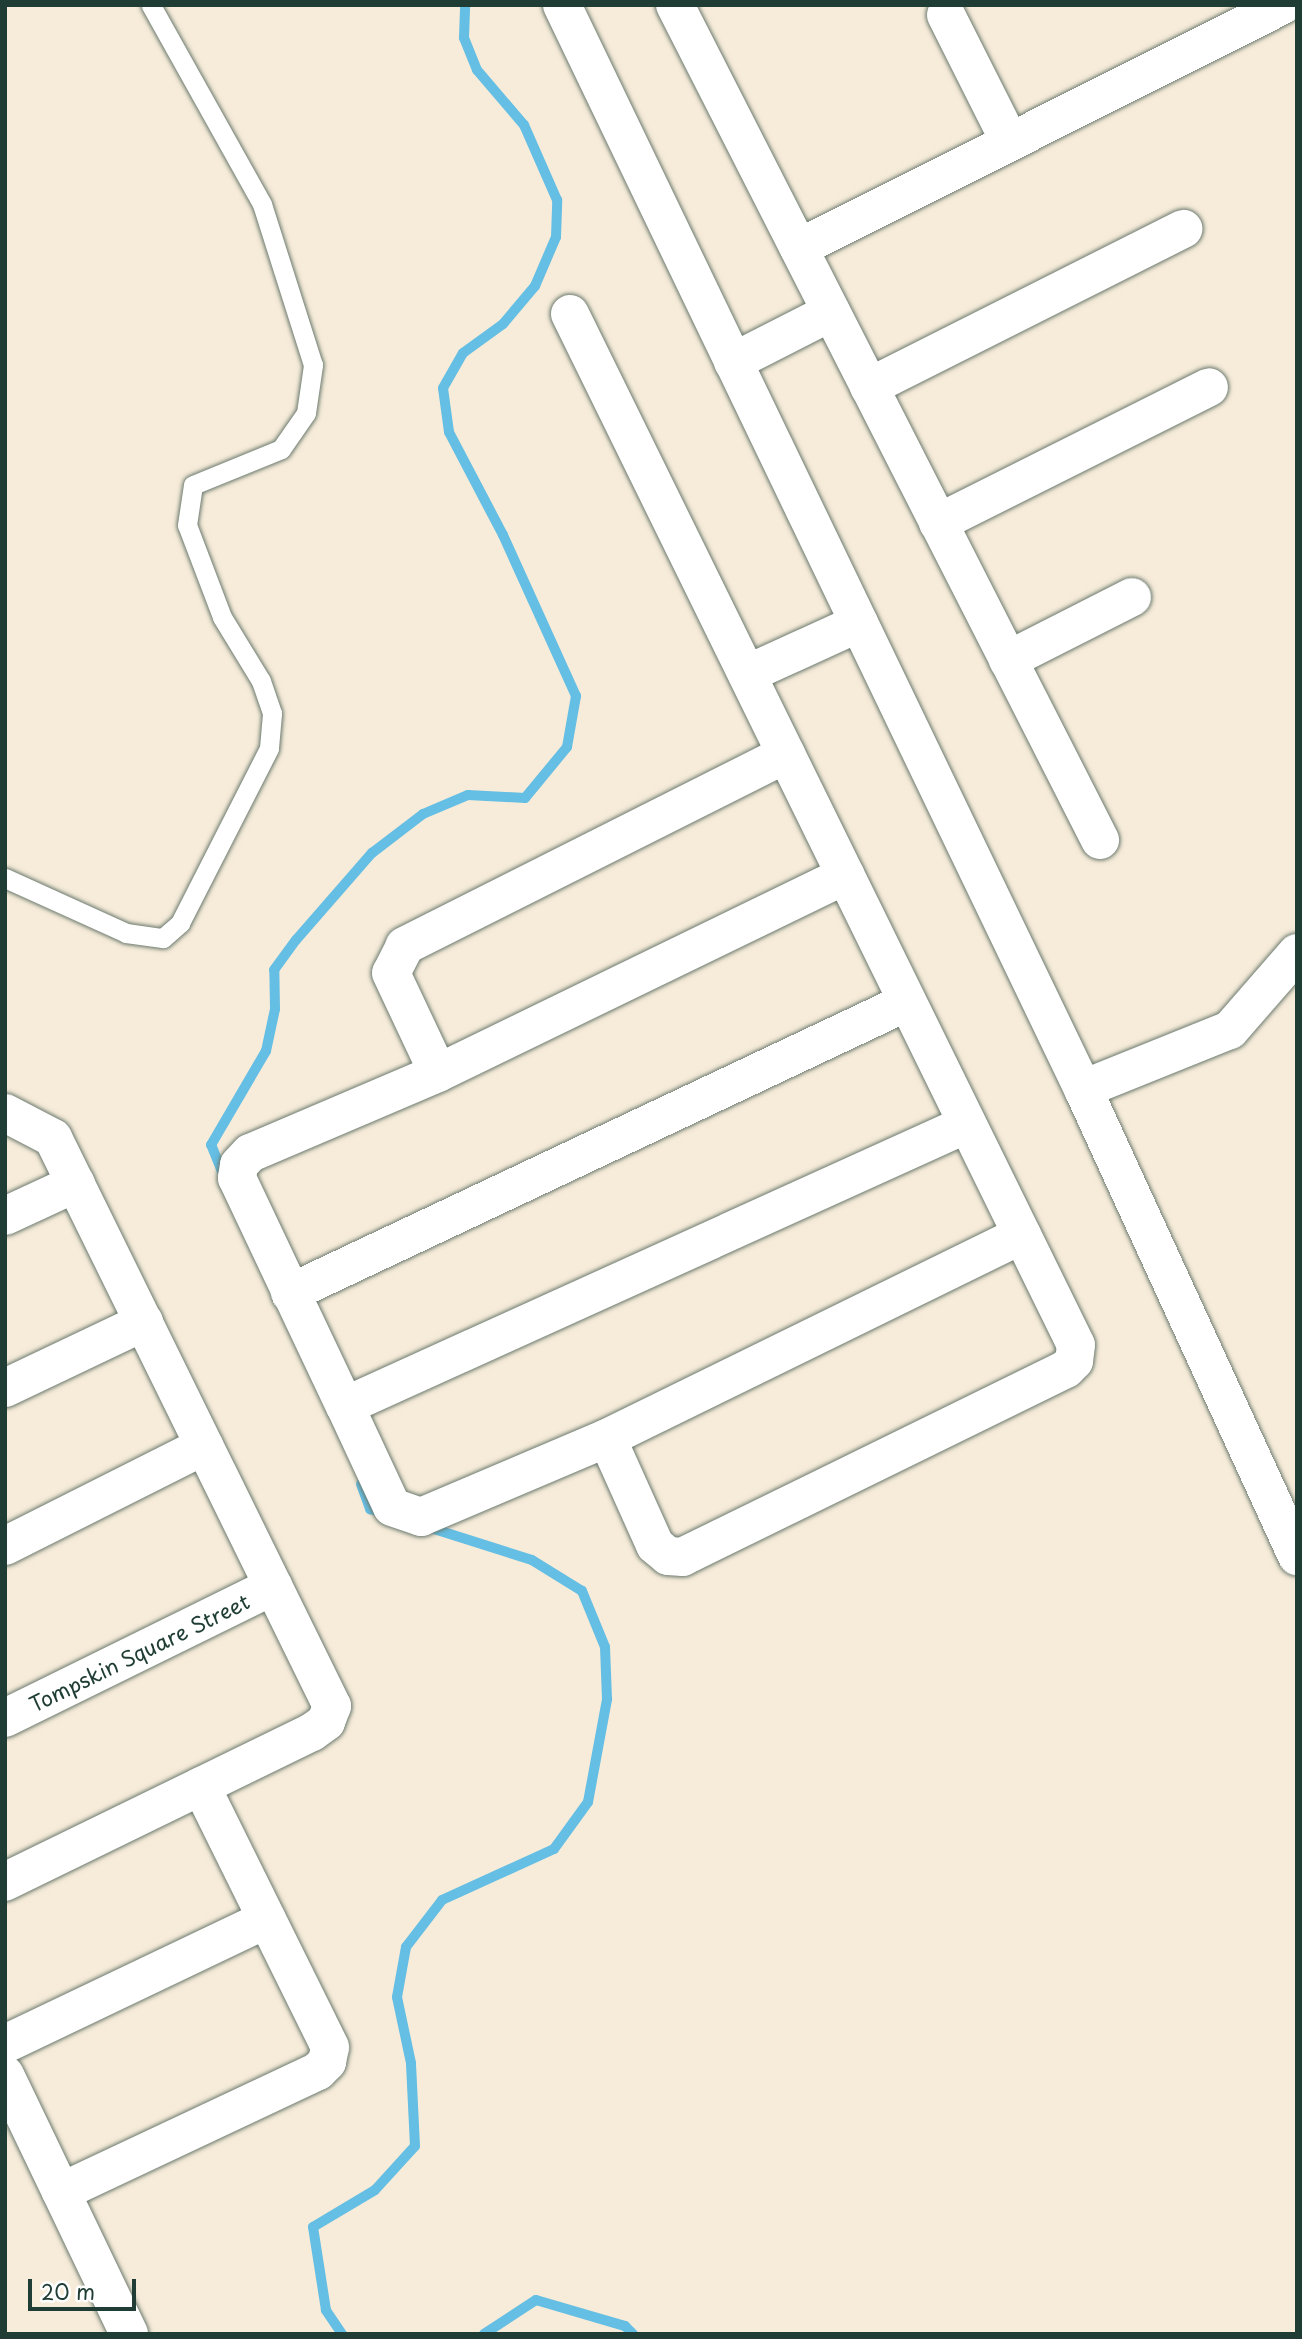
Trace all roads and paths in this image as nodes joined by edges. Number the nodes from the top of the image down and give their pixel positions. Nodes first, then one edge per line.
1 (151, 5) edge
2 (562, 5) edge
3 (675, 5) edge
4 (1283, 5) edge
5 (946, 15) dead end
6 (1010, 142) junction
7 (1184, 229) dead end
8 (799, 248) junction
9 (831, 312) junction
10 (570, 314) dead end
11 (733, 362) junction
12 (869, 387) junction
13 (1209, 387) dead end
14 (938, 523) junction
15 (1132, 597) dead end
16 (859, 622) junction
17 (1008, 660) junction
18 (747, 674) junction
19 (786, 754) junction
20 (1100, 840) dead end
21 (845, 874) junction
22 (5, 878) edge
23 (1297, 953) edge
24 (907, 1002) junction
25 (438, 1073) junction
26 (1083, 1089) junction
27 (5, 1113) edge
28 (967, 1124) junction
29 (76, 1183) junction
30 (5, 1216) edge
31 (1022, 1236) junction
32 (290, 1293) junction
33 (144, 1322) junction
34 (5, 1388) edge
35 (345, 1406) junction
36 (607, 1438) junction
37 (204, 1446) junction
38 (5, 1546) edge
39 (1297, 1556) edge
40 (273, 1587) junction
41 (5, 1718) edge
42 (201, 1786) junction
43 (5, 1882) edge
44 (267, 1919) junction
45 (5, 2044) edge
46 (5, 2075) edge
47 (61, 2192) junction
48 (129, 2334) edge

1 - 22 lane
2 - 11 street
3 - 8 street
4 - 6 street
5 - 6 street
6 - 8 street
7 - 12 street
8 - 9 street
9 - 11 street
9 - 12 street
10 - 18 street
11 - 16 street
12 - 14 street
13 - 14 street
14 - 17 street
15 - 17 street
16 - 18 street
16 - 26 street
17 - 20 street
18 - 19 street
19 - 21 street
19 - 25 street
21 - 24 street
21 - 25 street
23 - 26 street
24 - 28 street
24 - 32 street
25 - 32 street
26 - 39 street
27 - 29 street
28 - 31 street
28 - 35 street
29 - 30 street
29 - 33 street
31 - 36 street
31 - 36 street
32 - 35 street
33 - 34 street
33 - 37 street
35 - 36 street
37 - 38 street
37 - 40 street
40 - 41 street, Tompskin Square Street
40 - 42 street
42 - 43 street
42 - 44 street
44 - 45 street
44 - 47 street
46 - 47 street
47 - 48 street

